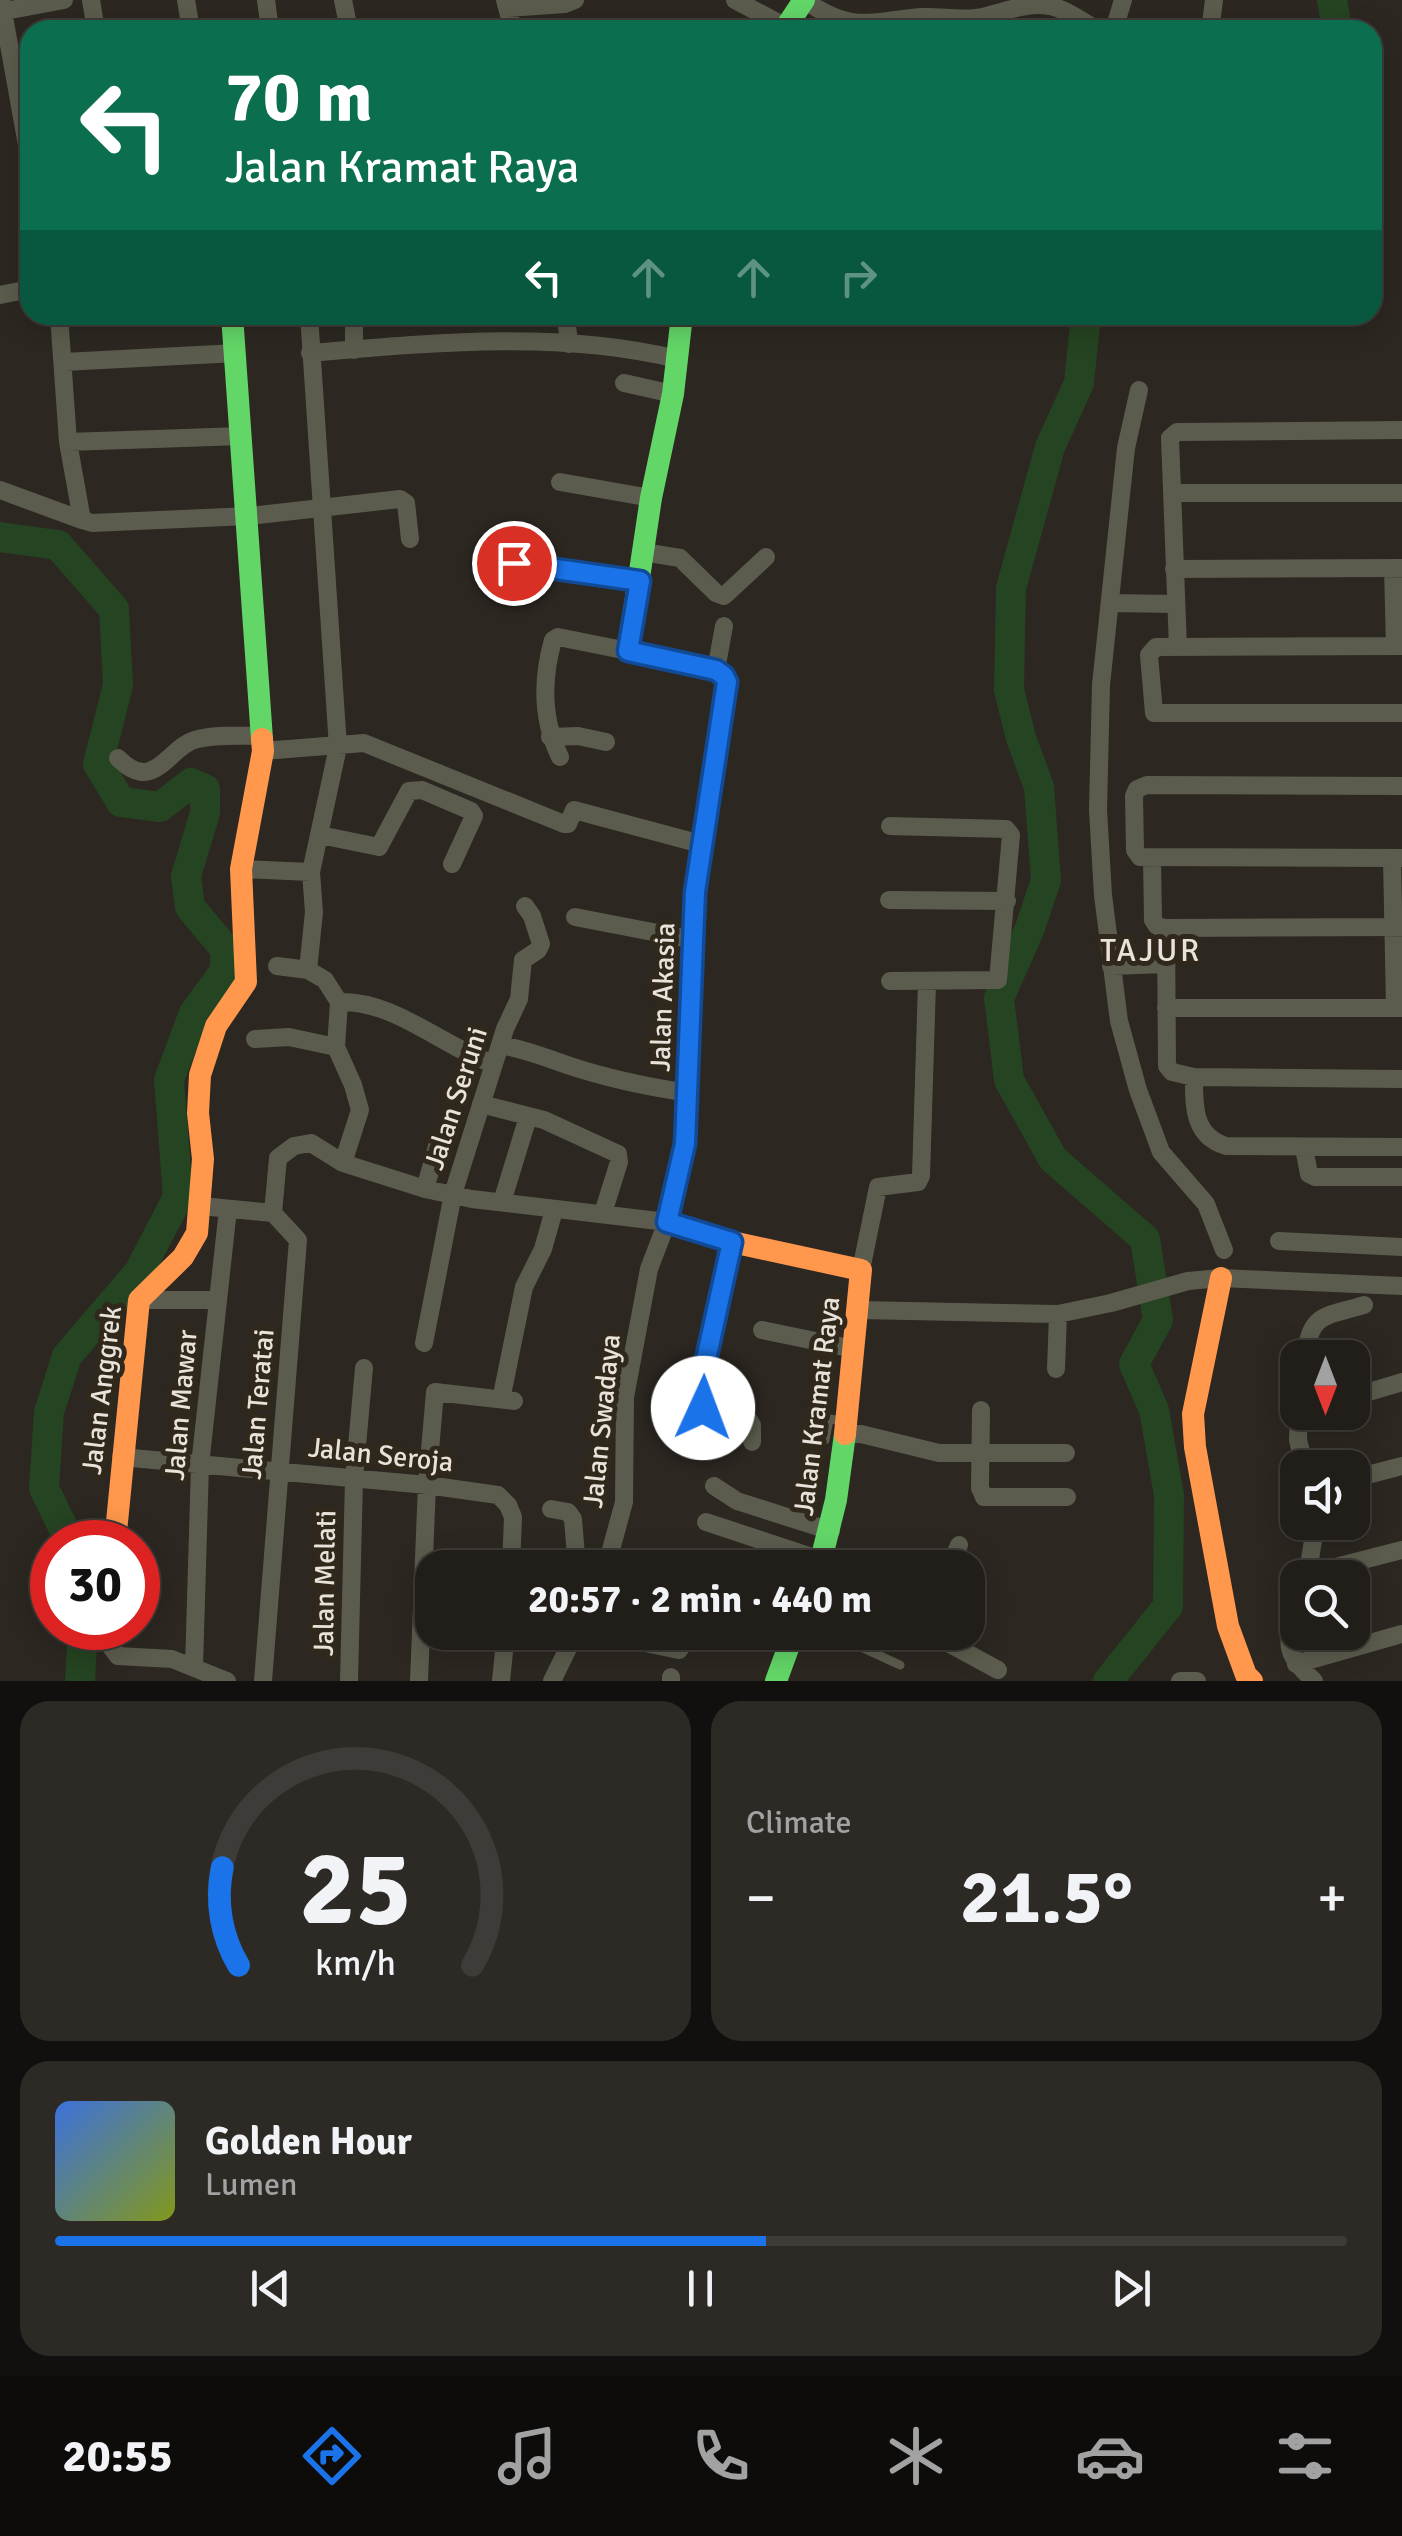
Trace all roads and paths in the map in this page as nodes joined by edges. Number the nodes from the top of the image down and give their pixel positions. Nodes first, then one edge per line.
1 (64, 0) edge
2 (575, 0) edge
3 (735, 0) edge
4 (804, 0) edge
5 (506, 4) edge
6 (2, 8) edge
7 (771, 20) edge
8 (850, 20) edge
9 (908, 20) edge
10 (1080, 20) edge
11 (20, 107) edge
12 (59, 325) edge
13 (233, 325) edge
14 (309, 325) edge
15 (354, 325) edge
16 (567, 325) edge
17 (681, 325) edge
18 (569, 344) junction
19 (354, 350) junction
20 (236, 352) junction
21 (310, 353) junction
22 (677, 359) junction
23 (64, 362) junction
24 (624, 383) dead end
25 (1139, 390) dead end
26 (673, 394) junction
27 (1402, 430) edge
28 (242, 436) junction
29 (68, 442) junction
30 (560, 482) dead end
31 (0, 490) edge
32 (1174, 492) junction
33 (1402, 493) edge
34 (651, 498) junction
35 (322, 507) junction
36 (249, 516) junction
37 (82, 520) junction
38 (410, 539) dead end
39 (642, 552) junction
40 (766, 557) dead end
41 (514, 563) dead end
42 (1397, 568) edge
43 (1174, 569) junction
44 (640, 581) junction
45 (1110, 603) junction
46 (1175, 604) junction
47 (724, 626) dead end
48 (1398, 646) edge
49 (1178, 647) junction
50 (628, 651) junction
51 (716, 670) junction
52 (1402, 713) edge
53 (550, 737) junction
54 (606, 742) dead end
55 (262, 743) junction
56 (338, 747) junction
57 (560, 757) dead end
58 (118, 758) dead end
59 (1402, 786) edge
60 (890, 826) dead end
61 (320, 835) junction
62 (700, 844) junction
63 (1152, 858) junction
64 (1397, 858) edge
65 (452, 864) dead end
66 (241, 869) junction
67 (311, 872) junction
68 (889, 900) dead end
69 (1008, 901) junction
70 (525, 906) dead end
71 (574, 917) dead end
72 (1398, 927) edge
73 (1166, 928) junction
74 (694, 940) junction
75 (277, 966) dead end
76 (1114, 969) junction
77 (308, 970) junction
78 (1165, 971) junction
79 (890, 981) dead end
80 (927, 983) junction
81 (339, 1002) junction
82 (1166, 1008) junction
83 (1399, 1008) edge
84 (256, 1040) dead end
85 (500, 1045) junction
86 (336, 1047) junction
87 (494, 1064) junction
88 (1194, 1077) junction
89 (1402, 1079) edge
90 (688, 1093) junction
91 (481, 1104) junction
92 (528, 1117) junction
93 (438, 1144) dead end
94 (1402, 1147) edge
95 (1304, 1148) junction
96 (343, 1162) junction
97 (1402, 1178) edge
98 (425, 1188) junction
99 (452, 1194) junction
100 (502, 1202) junction
101 (201, 1206) junction
102 (228, 1208) junction
103 (554, 1210) junction
104 (273, 1213) junction
105 (602, 1213) junction
106 (667, 1222) junction
107 (732, 1242) junction
108 (1279, 1242) dead end
109 (1402, 1247) edge
110 (861, 1270) junction
111 (1221, 1278) junction
112 (1402, 1286) edge
113 (139, 1300) junction
114 (217, 1300) junction
115 (1364, 1305) dead end
116 (860, 1310) junction
117 (1058, 1314) junction
118 (762, 1330) dead end
119 (1307, 1340) edge
120 (424, 1342) dead end
121 (854, 1349) junction
122 (364, 1368) dead end
123 (1056, 1369) dead end
124 (1402, 1382) edge
125 (1370, 1391) edge
126 (980, 1410) dead end
127 (840, 1432) junction
128 (752, 1442) dead end
129 (980, 1454) junction
130 (1066, 1454) dead end
131 (121, 1457) junction
132 (200, 1464) junction
133 (1402, 1466) edge
134 (279, 1472) junction
135 (1370, 1474) edge
136 (354, 1479) junction
137 (428, 1485) junction
138 (714, 1486) dead end
139 (1067, 1497) dead end
140 (551, 1510) dead end
141 (117, 1520) edge
142 (706, 1522) dead end
143 (830, 1531) junction
144 (960, 1545) dead end
145 (511, 1550) edge
146 (576, 1550) edge
147 (611, 1550) edge
148 (782, 1550) edge
149 (824, 1550) edge
150 (958, 1550) edge
151 (1402, 1550) edge
152 (1365, 1560) edge
153 (1402, 1634) edge
154 (114, 1650) edge
155 (504, 1650) edge
156 (558, 1650) edge
157 (567, 1650) edge
158 (787, 1650) edge
159 (867, 1650) edge
160 (961, 1650) edge
161 (1288, 1650) edge
162 (1296, 1664) junction
163 (900, 1665) dead end
164 (194, 1667) junction
165 (998, 1670) dead end
166 (227, 1681) edge
167 (263, 1681) edge
168 (349, 1681) edge
169 (419, 1681) edge
170 (501, 1681) edge
171 (544, 1681) edge
172 (552, 1681) edge
173 (776, 1681) edge
174 (1180, 1681) edge
175 (1197, 1681) edge
176 (1252, 1681) edge
177 (1314, 1681) edge

1 - 6 street
2 - 5 street
3 - 7 street
4 - 8 street
6 - 11 street
9 - 10 street
12 - 23 street
13 - 20 street, Jalan Anggrek
14 - 21 street
15 - 19 street
16 - 18 street
17 - 22 street
18 - 19 street
18 - 22 street
19 - 21 street
20 - 23 street
20 - 28 street, Jalan Anggrek
21 - 35 street
22 - 26 street
23 - 29 street
24 - 26 street
25 - 45 street
26 - 34 street
27 - 32 street
28 - 29 street
28 - 36 street, Jalan Anggrek
29 - 37 street
30 - 34 street
31 - 37 street
32 - 33 street
32 - 43 street
34 - 39 street
35 - 36 street
35 - 38 street
35 - 56 street
36 - 37 street
36 - 55 street, Jalan Anggrek
39 - 40 street
39 - 44 street
41 - 44 street
42 - 43 street
42 - 48 street
43 - 46 street
44 - 50 street
45 - 46 street
45 - 76 street
46 - 49 street
47 - 51 street
48 - 49 street
49 - 52 street
50 - 51 street
50 - 53 street
51 - 62 street, Jalan Akasia
53 - 54 street
53 - 57 street
55 - 56 street
55 - 58 street
55 - 66 street, Jalan Anggrek
56 - 61 street
56 - 62 street
59 - 63 street
60 - 69 street
61 - 65 street
61 - 67 street
62 - 74 street, Jalan Akasia
63 - 64 street
63 - 73 street
64 - 72 street
66 - 67 street
66 - 101 street, Jalan Anggrek
67 - 77 street
68 - 69 street
69 - 80 street
70 - 85 street, Jalan Seruni
71 - 74 street
72 - 73 street
72 - 83 street
73 - 78 street
74 - 90 street, Jalan Akasia
75 - 77 street
76 - 78 street
76 - 111 street
77 - 81 street
78 - 82 street
79 - 80 street
80 - 110 street
81 - 86 street
81 - 87 street
82 - 83 street
82 - 88 street
84 - 86 street
85 - 87 street, Jalan Seruni
85 - 90 street
86 - 96 street
87 - 91 street, Jalan Seruni
88 - 89 street
88 - 95 street
90 - 106 street, Jalan Akasia
91 - 92 street
91 - 99 street, Jalan Seruni
92 - 100 street
92 - 105 street
93 - 98 street
94 - 95 street
95 - 97 street
96 - 98 street
96 - 104 street
98 - 99 street
99 - 100 street
99 - 120 street, Jalan Seruni
100 - 103 street
101 - 102 street
101 - 113 street, Jalan Anggrek
102 - 104 street
102 - 114 street, Jalan Mawar
103 - 105 street
103 - 137 street
104 - 134 street, Jalan Teratai
105 - 106 street
106 - 107 street, Jalan Kramat Raya
106 - 147 street, Jalan Swadaya
107 - 110 street, Jalan Kramat Raya
107 - 128 street
108 - 109 street
110 - 116 street, Jalan Kramat Raya
111 - 112 street
111 - 117 street
111 - 176 street
113 - 114 street
113 - 131 street, Jalan Anggrek
114 - 132 street, Jalan Mawar
115 - 119 street
116 - 117 street
116 - 121 street, Jalan Kramat Raya
117 - 123 street
118 - 121 street
121 - 127 street, Jalan Kramat Raya
122 - 136 street, Jalan Melati
124 - 125 street
126 - 129 street
127 - 129 street
127 - 143 street, Jalan Kramat Raya
129 - 130 street
129 - 139 street
131 - 132 street, Jalan Seroja
131 - 141 street, Jalan Anggrek
132 - 134 street, Jalan Seroja
132 - 164 street, Jalan Mawar
133 - 135 street
134 - 136 street, Jalan Seroja
134 - 167 street, Jalan Teratai
136 - 137 street, Jalan Seroja
136 - 168 street, Jalan Melati
137 - 145 street, Jalan Seroja
137 - 169 street
138 - 143 street
140 - 146 street
142 - 148 street
143 - 149 street, Jalan Kramat Raya
144 - 150 street
151 - 152 street
153 - 162 street
154 - 164 street
155 - 170 street
156 - 171 street
157 - 172 street
158 - 173 street
159 - 163 lane
160 - 165 street
161 - 162 street
162 - 177 street
164 - 166 street
174 - 175 street

